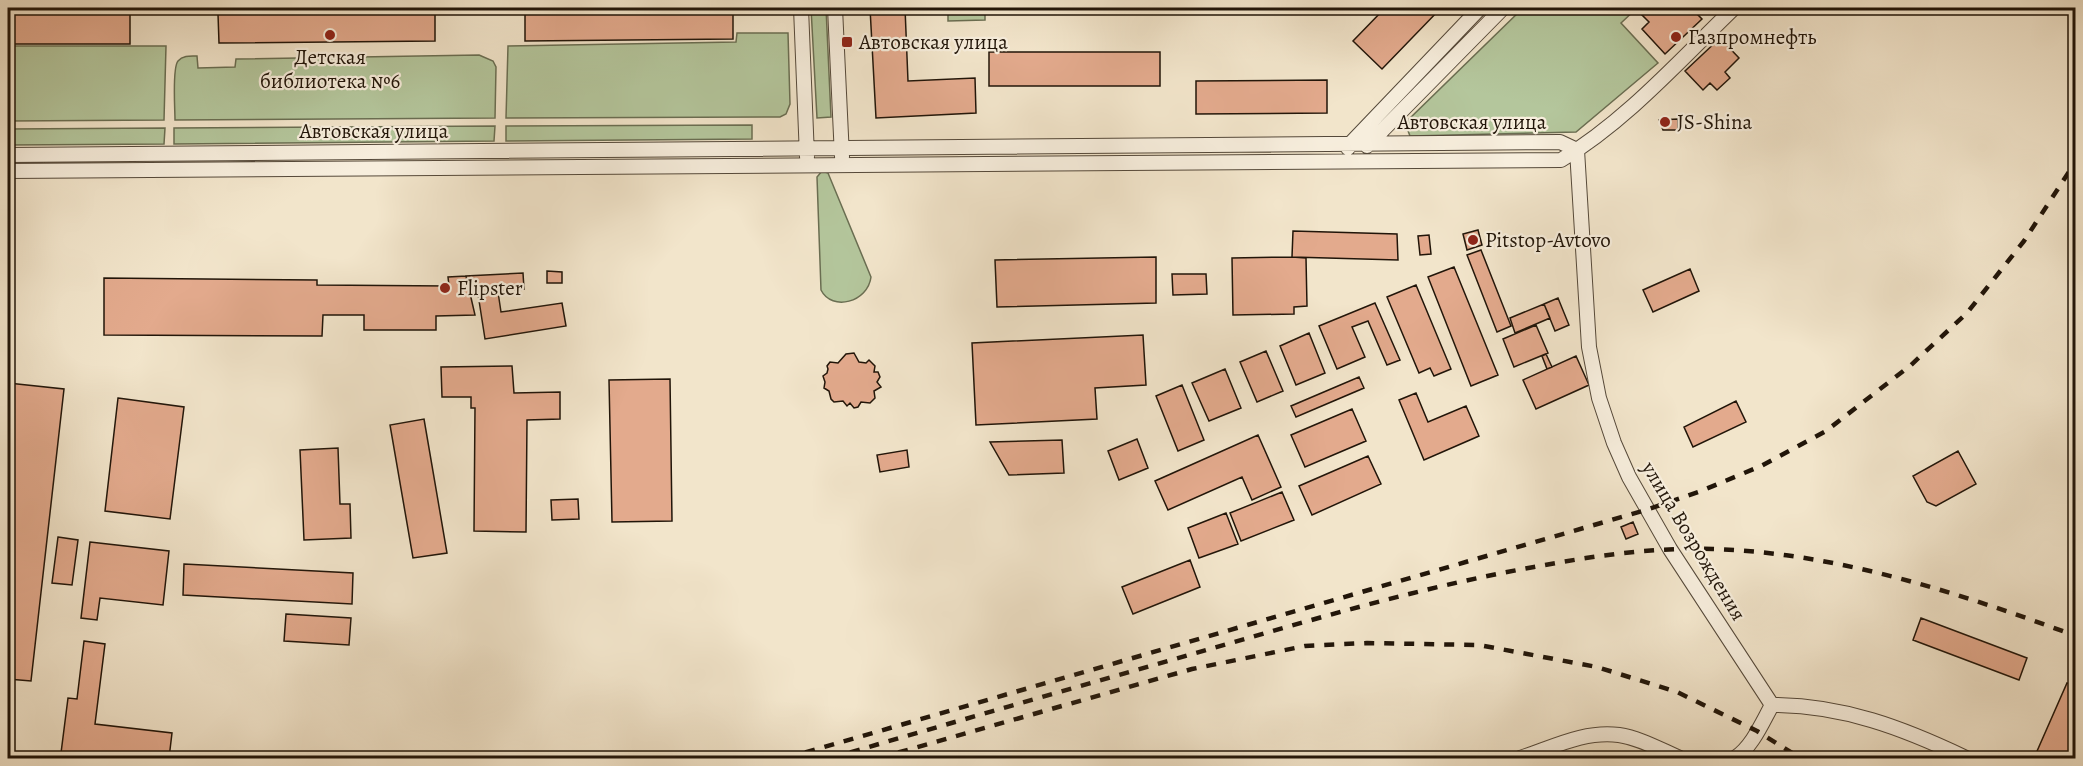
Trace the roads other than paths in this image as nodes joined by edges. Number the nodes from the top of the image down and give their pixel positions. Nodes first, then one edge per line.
1 (801, 8) edge
2 (835, 8) edge
3 (1480, 8) edge
4 (1503, 8) edge
5 (1734, 8) edge
6 (1371, 143) junction
7 (1350, 144) junction
8 (807, 148) junction
9 (842, 148) junction
10 (1578, 150) junction
11 (8, 155) edge
12 (1342, 161) junction
13 (807, 165) junction
14 (842, 165) junction
15 (8, 171) edge
16 (1772, 705) junction
17 (1520, 759) edge
18 (1680, 759) edge
19 (1735, 759) edge
20 (1966, 759) edge

1 - 8 street
2 - 9 street
3 - 7 street
4 - 6 street
5 - 10 street
6 - 7 street, Автовская улица
6 - 10 street, Автовская улица
6 - 12 street
7 - 9 street, Автовская улица
7 - 12 street
8 - 9 street, Автовская улица
8 - 11 street, Автовская улица
8 - 13 street
9 - 14 street
10 - 12 street, Автовская улица
10 - 16 street, улица Возрождения
12 - 14 street, Автовская улица
13 - 14 street, Автовская улица
13 - 15 street, Автовская улица
16 - 19 street
16 - 20 street
17 - 18 street

